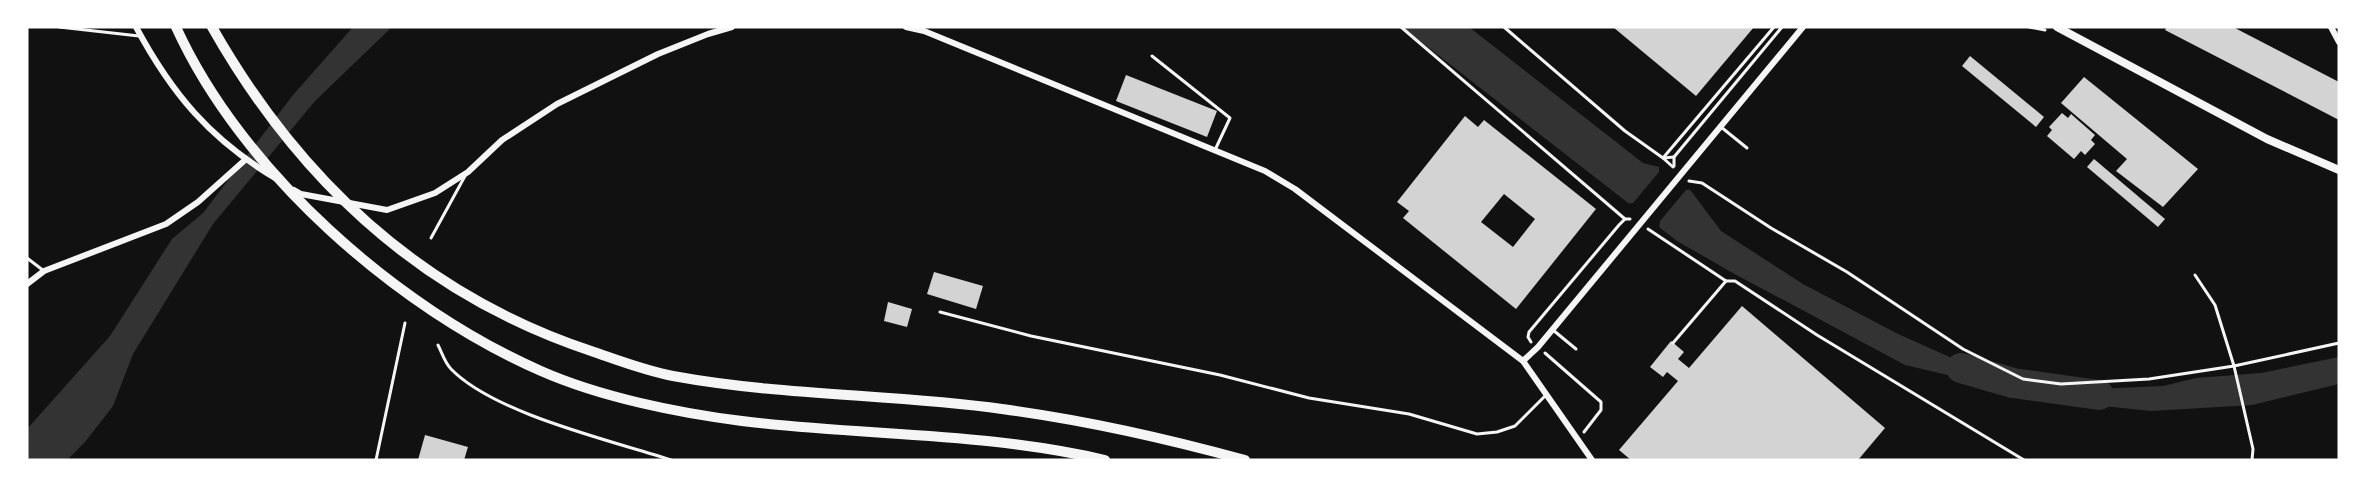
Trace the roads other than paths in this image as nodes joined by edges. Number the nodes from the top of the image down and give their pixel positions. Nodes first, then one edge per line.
1 (59, 27) edge
2 (136, 27) edge
3 (176, 27) edge
4 (212, 27) edge
5 (732, 27) edge
6 (906, 27) edge
7 (1803, 27) edge
8 (2057, 27) edge
9 (2331, 27) edge
10 (141, 36) junction
11 (2339, 42) edge
12 (1152, 56) dead end
13 (1721, 127) junction
14 (1747, 148) dead end
15 (1215, 150) junction
16 (245, 160) junction
17 (2339, 170) edge
18 (468, 172) junction
19 (431, 238) dead end
20 (27, 258) edge
21 (44, 270) junction
22 (27, 284) edge
23 (940, 312) dead end
24 (405, 323) dead end
25 (1552, 330) junction
26 (438, 345) dead end
27 (1576, 349) dead end
28 (1523, 361) junction
29 (1546, 394) junction
30 (376, 460) edge
31 (671, 460) edge
32 (1104, 460) edge
33 (1245, 460) edge
34 (1592, 460) edge

1 - 10 lane
2 - 10 street
3 - 32 highway
4 - 33 highway
5 - 18 street
6 - 15 street
7 - 13 street
8 - 17 street
9 - 11 street
10 - 16 street
12 - 15 lane
13 - 14 lane
13 - 25 street
15 - 28 street
16 - 18 street
16 - 21 street
18 - 19 lane
20 - 21 lane
21 - 22 street
23 - 29 lane
24 - 30 lane
25 - 27 lane
25 - 28 street
26 - 31 lane
28 - 29 street
29 - 34 street

